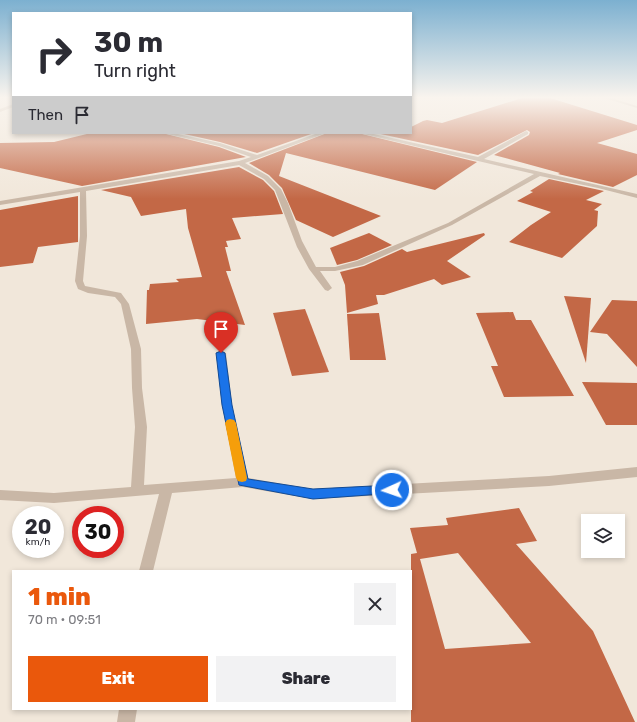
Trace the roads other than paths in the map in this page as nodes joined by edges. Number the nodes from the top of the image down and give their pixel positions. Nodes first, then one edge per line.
1 (526, 133) dead end
2 (170, 134) edge
3 (320, 134) edge
4 (366, 134) edge
5 (257, 157) junction
6 (479, 159) junction
7 (240, 163) junction
8 (539, 174) junction
9 (83, 190) junction
10 (637, 196) edge
11 (0, 203) edge
12 (314, 269) junction
13 (328, 288) dead end
14 (221, 353) dead end
15 (637, 472) edge
16 (243, 482) junction
17 (167, 489) junction
18 (137, 492) junction
19 (0, 495) edge
20 (146, 570) edge
21 (128, 710) edge
22 (126, 722) edge

1 - 6 street
2 - 5 street
3 - 5 street
4 - 6 street
5 - 7 street
6 - 8 street
7 - 9 street
7 - 12 street
8 - 10 street
8 - 12 street
9 - 11 street
9 - 18 street
12 - 13 street
14 - 16 street
15 - 16 street
16 - 17 street
17 - 18 street
17 - 20 street
18 - 19 street
21 - 22 street

